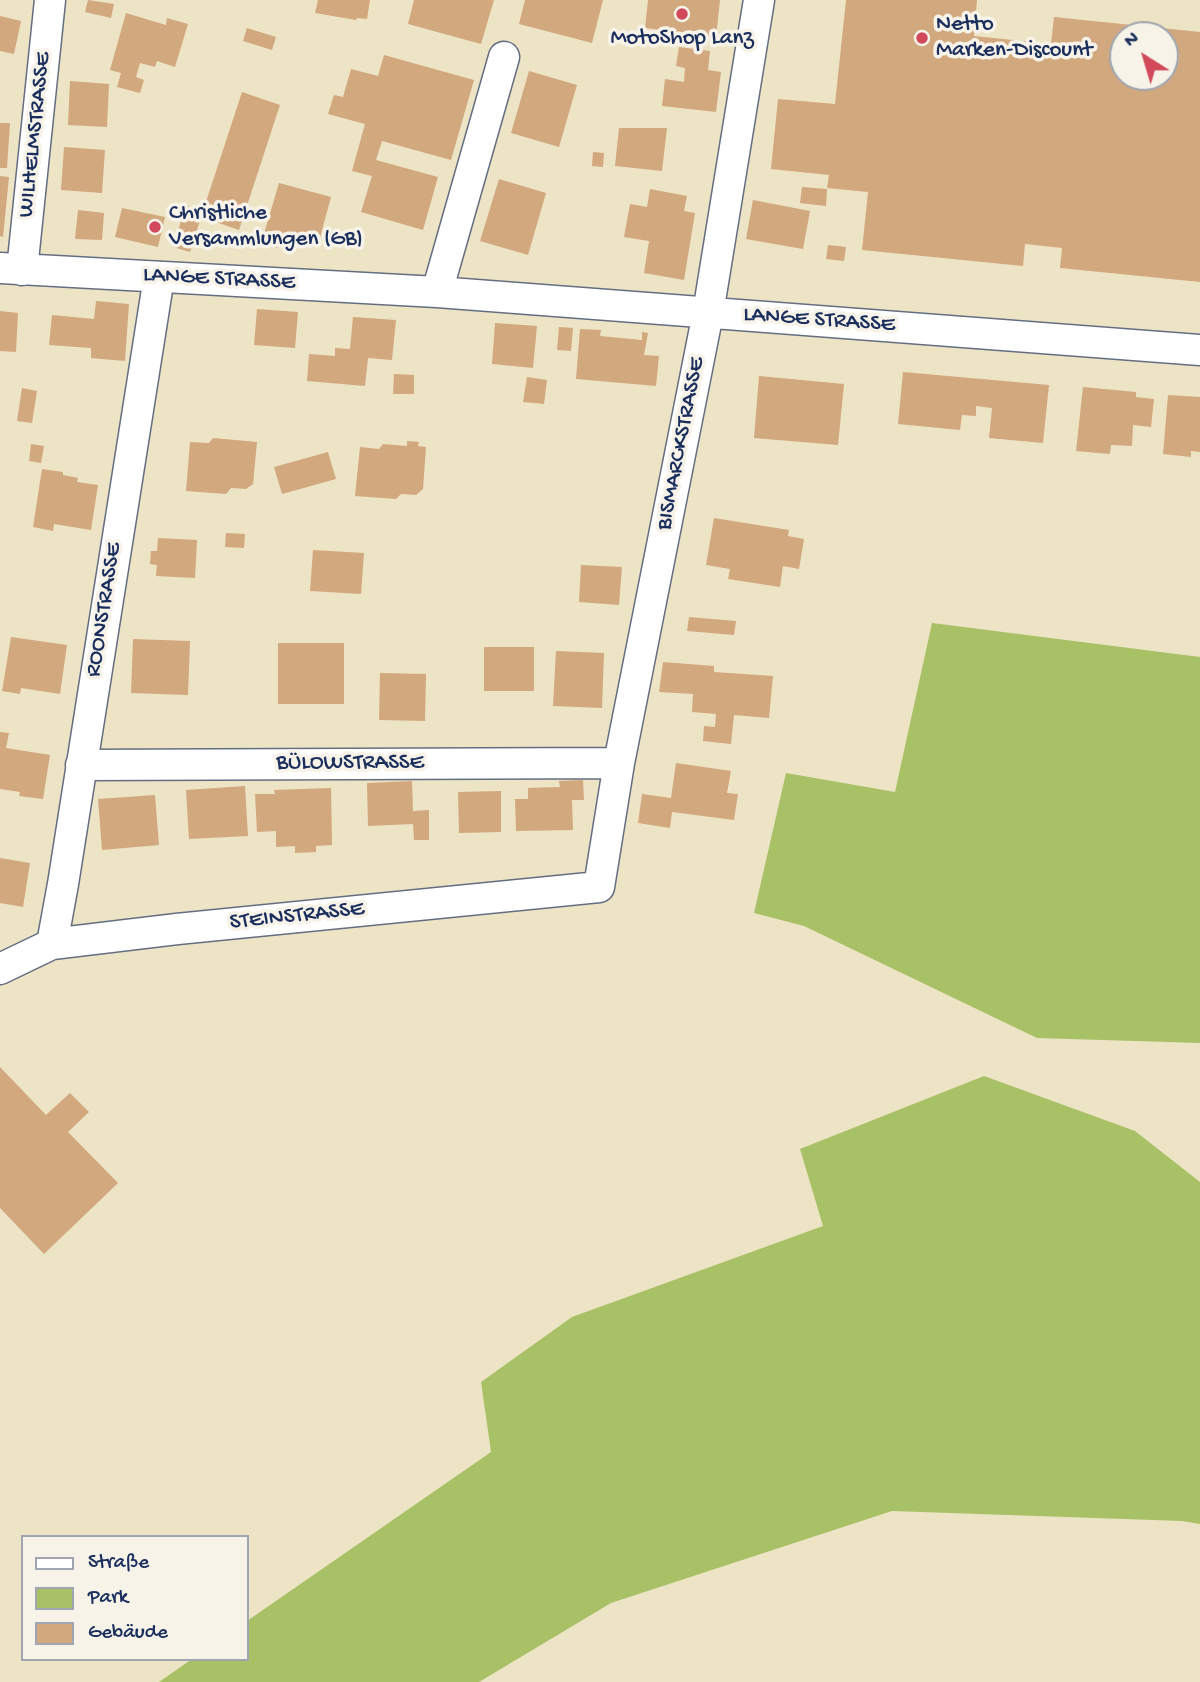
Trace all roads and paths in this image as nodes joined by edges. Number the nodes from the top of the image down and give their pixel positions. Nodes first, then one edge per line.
1 (48, 0) edge
2 (759, 0) edge
3 (504, 57) dead end
4 (11, 269) edge
5 (159, 277) junction
6 (437, 292) junction
7 (708, 313) junction
8 (1200, 350) edge
9 (619, 763) junction
10 (81, 765) junction
11 (599, 887) joint
12 (52, 944) junction
13 (0, 969) edge

1 - 4 street, WILHELMSTRASSE
2 - 7 street, BISMARCKSTRASSE
3 - 6 street
4 - 5 street, LANGE STRASSE
5 - 6 street, LANGE STRASSE
5 - 10 street, ROONSTRASSE
6 - 7 street, LANGE STRASSE
7 - 8 street, LANGE STRASSE
7 - 9 street, BISMARCKSTRASSE
9 - 10 street, BÜLOWSTRASSE
9 - 11 street, BISMARCKSTRASSE
10 - 12 street, ROONSTRASSE
11 - 12 street, STEINSTRASSE
12 - 13 street, STEINSTRASSE

